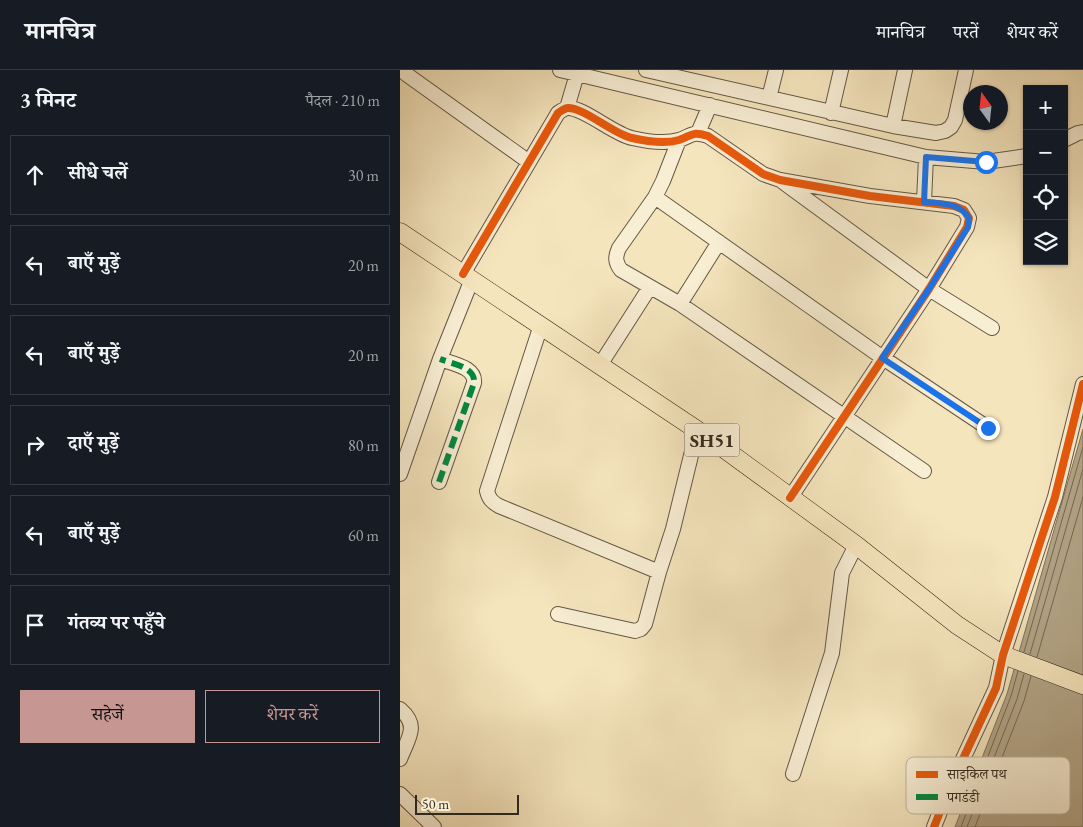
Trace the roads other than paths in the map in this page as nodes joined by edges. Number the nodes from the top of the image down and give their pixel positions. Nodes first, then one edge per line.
1 (560, 70) edge
2 (646, 70) edge
3 (711, 70) edge
4 (776, 70) edge
5 (841, 70) edge
6 (905, 70) edge
7 (966, 70) edge
8 (576, 74) junction
9 (405, 76) edge
10 (708, 84) junction
11 (769, 98) junction
12 (710, 105) junction
13 (566, 108) junction
14 (831, 113) junction
15 (893, 126) junction
16 (698, 133) junction
17 (1080, 133) edge
18 (1068, 138) edge
19 (679, 140) junction
20 (926, 157) junction
21 (1023, 157) edge
22 (529, 162) junction
23 (780, 180) junction
24 (655, 197) junction
25 (924, 202) junction
26 (400, 232) edge
27 (719, 242) junction
28 (467, 277) junction
29 (650, 287) junction
30 (929, 289) junction
31 (680, 304) junction
32 (541, 325) junction
33 (992, 328) dead end
34 (882, 358) junction
35 (440, 360) junction
36 (600, 366) junction
37 (1083, 384) edge
38 (844, 415) junction
39 (988, 428) dead end
40 (697, 431) junction
41 (924, 470) dead end
42 (400, 474) edge
43 (440, 482) dead end
44 (790, 498) junction
45 (856, 545) junction
46 (659, 572) junction
47 (558, 614) dead end
48 (1009, 658) junction
49 (1083, 685) edge
50 (400, 709) edge
51 (964, 757) edge
52 (400, 759) edge
53 (793, 774) dead end
54 (400, 794) edge
55 (939, 814) edge
56 (434, 827) edge
57 (934, 827) edge

1 - 8 street
2 - 10 street
3 - 10 street
4 - 11 street
5 - 14 street
6 - 15 street
7 - 15 street
8 - 12 street
8 - 13 street
9 - 22 street
10 - 11 street
11 - 14 street
12 - 16 street
12 - 20 street
13 - 19 street
13 - 22 street
14 - 15 street
16 - 19 street
16 - 23 street
17 - 18 street
19 - 24 street
20 - 21 street
20 - 25 street
22 - 28 street
23 - 25 street
23 - 30 street
24 - 27 street
24 - 29 street
25 - 30 street
26 - 28 main road, SH51
27 - 31 street
27 - 34 street
28 - 32 main road, SH51
28 - 35 street
29 - 31 street
29 - 36 street
30 - 33 street
30 - 34 street
31 - 38 street
32 - 36 main road, SH51
32 - 46 street
34 - 38 street
34 - 39 street
35 - 42 street
35 - 43 street
36 - 40 main road, SH51
37 - 48 street
38 - 41 street
38 - 44 street
40 - 44 main road, SH51
40 - 46 street
44 - 45 main road, SH51
45 - 48 main road, SH51
45 - 53 street
46 - 47 street
48 - 49 main road, SH51
48 - 51 street
50 - 52 street
54 - 56 street
55 - 57 street

